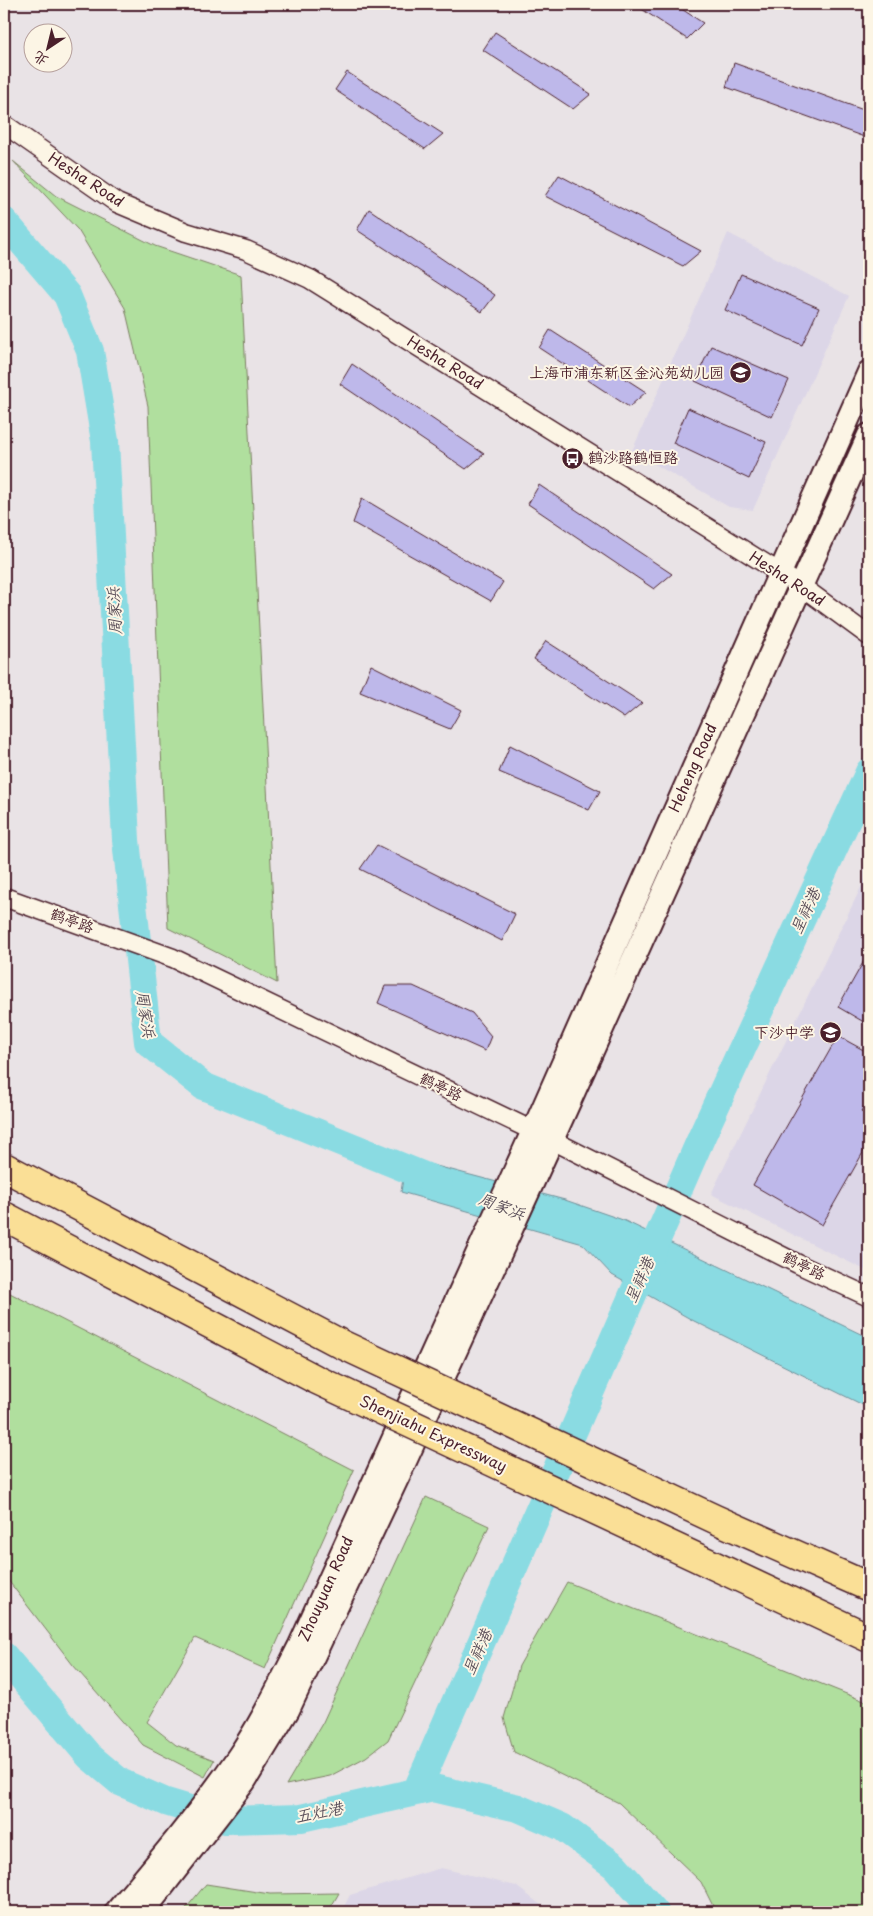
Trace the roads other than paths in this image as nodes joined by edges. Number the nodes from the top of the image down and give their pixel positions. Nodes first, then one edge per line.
1 (4, 124) edge
2 (869, 372) edge
3 (869, 435) edge
4 (779, 573) junction
5 (801, 586) junction
6 (869, 636) edge
7 (4, 897) edge
8 (542, 1136) junction
9 (4, 1167) edge
10 (527, 1167) joint
11 (4, 1216) edge
12 (869, 1297) edge
13 (869, 1587) edge
14 (869, 1638) edge
15 (234, 1780) junction
16 (116, 1912) edge
17 (143, 1912) edge

1 - 4 street, Hesha Road
2 - 4 street, Heheng Road
3 - 5 street, Heheng Road
4 - 5 street, Hesha Road
4 - 8 street, Heheng Road
5 - 6 street, Hesha Road
5 - 8 street, Heheng Road
7 - 8 street, 鹤亭路
8 - 10 street, Heheng Road
8 - 12 street, 鹤亭路
9 - 13 highway, bridge
10 - 15 street, Zhouyuan Road
11 - 14 highway, Shenjiahu Expressway, bridge
15 - 16 street, Zhouyuan Road
15 - 17 street

